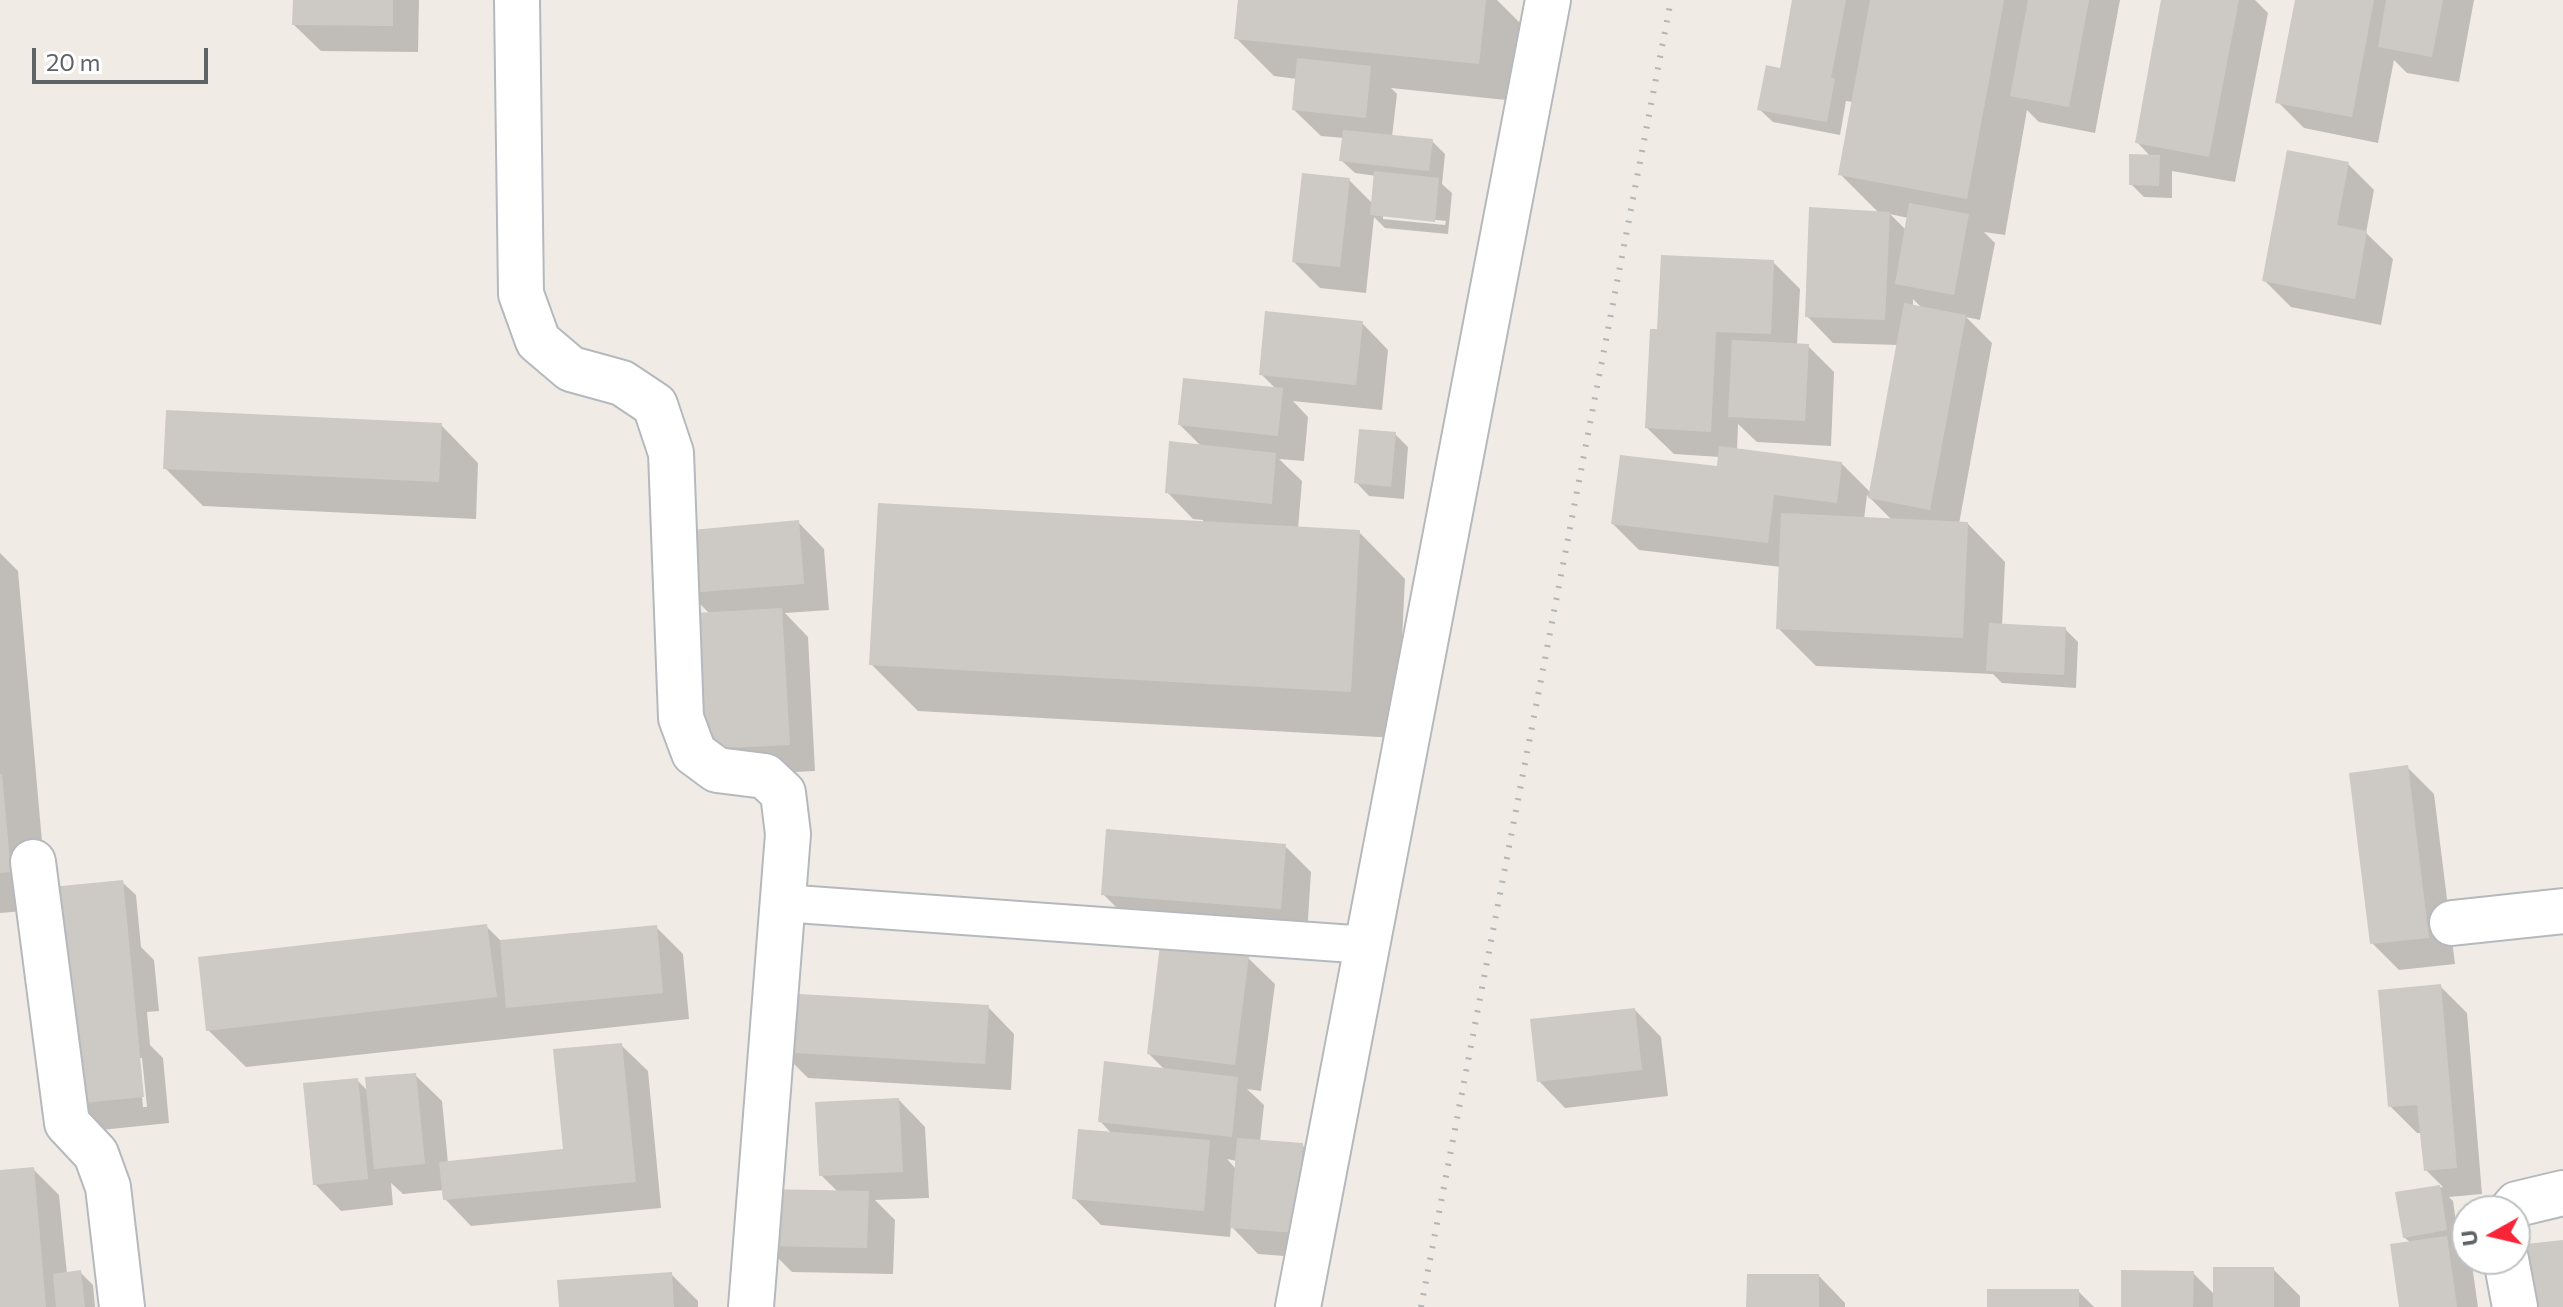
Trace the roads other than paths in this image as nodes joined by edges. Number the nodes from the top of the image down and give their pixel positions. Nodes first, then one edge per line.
1 (517, 0) edge
2 (1548, 0) edge
3 (33, 862) dead end
4 (782, 903) junction
5 (2563, 911) edge
6 (2452, 923) dead end
7 (1367, 945) junction
8 (2563, 1193) edge
9 (2531, 1201) edge
10 (2509, 1275) edge
11 (122, 1307) edge
12 (751, 1307) edge
13 (1298, 1307) edge
14 (2515, 1307) edge

1 - 4 street
2 - 7 street
3 - 11 street
4 - 7 lane
4 - 12 street
5 - 6 street
7 - 13 street
8 - 9 street
10 - 14 street

